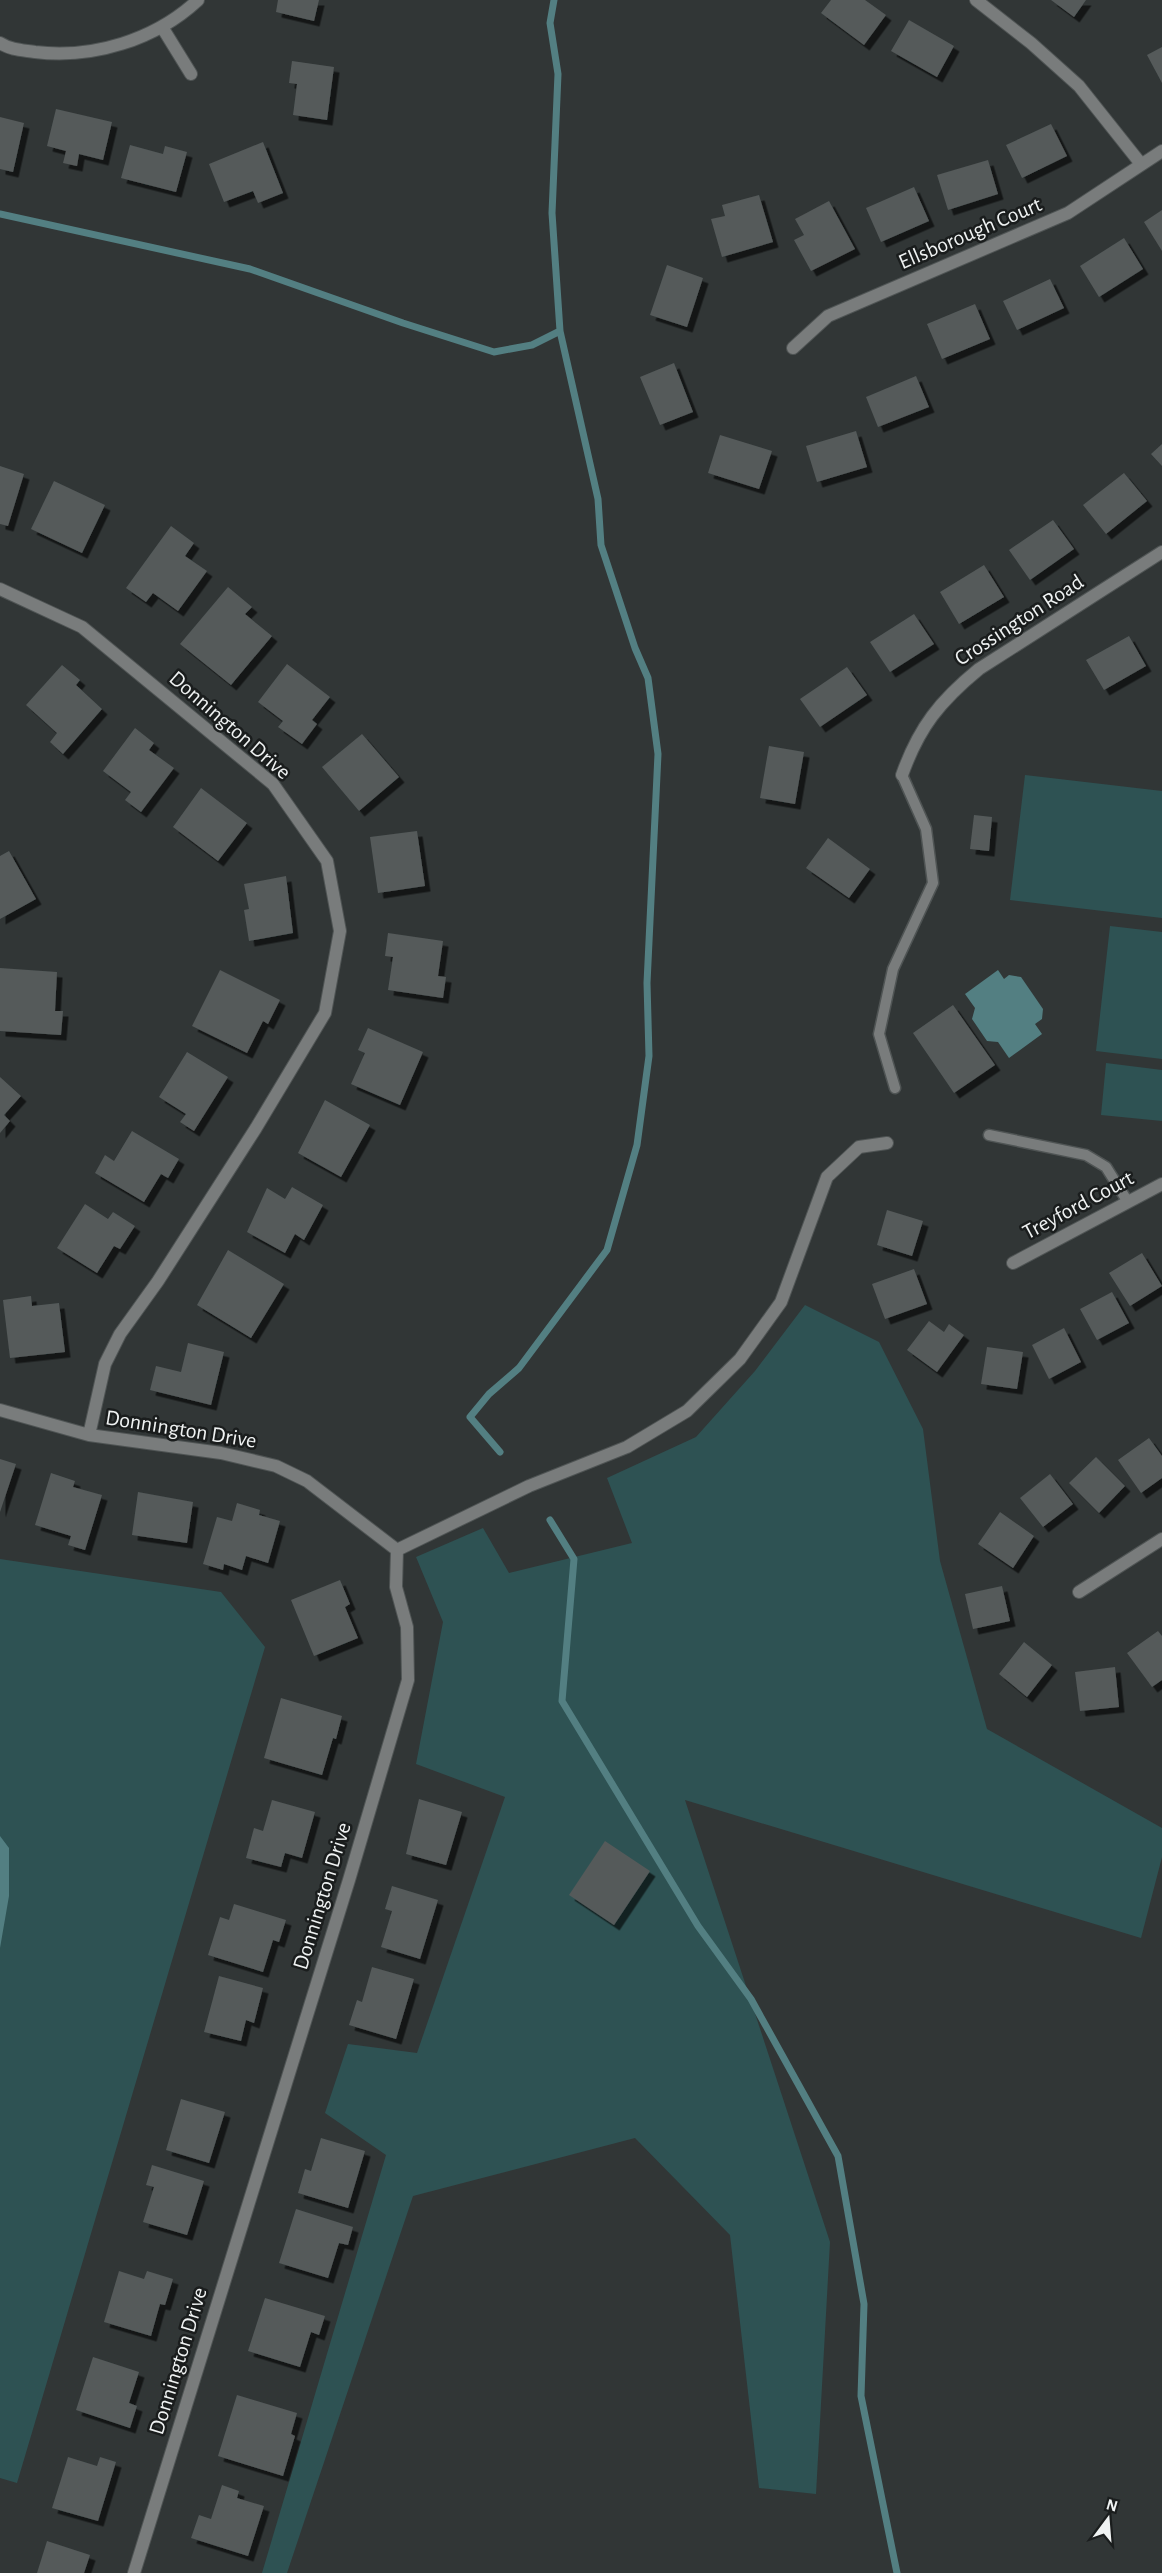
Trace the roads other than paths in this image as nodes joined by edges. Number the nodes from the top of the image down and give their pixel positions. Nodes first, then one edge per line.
1 (198, 0) edge
2 (976, 0) edge
3 (162, 27) junction
4 (0, 43) edge
5 (191, 74) dead end
6 (1162, 151) edge
7 (1140, 164) junction
8 (793, 348) dead end
9 (1162, 552) edge
10 (0, 589) edge
11 (902, 775) joint
12 (895, 1088) dead end
13 (989, 1135) dead end
14 (887, 1143) dead end
15 (1162, 1184) edge
16 (1128, 1202) junction
17 (1014, 1263) dead end
18 (0, 1410) edge
19 (89, 1435) junction
20 (1162, 1539) edge
21 (397, 1550) junction
22 (1079, 1592) dead end
23 (134, 2573) edge

1 - 3 street
2 - 7 street
3 - 4 street
3 - 5 street
6 - 7 street, Ellsborough Court
7 - 8 street, Ellsborough Court
9 - 11 street, Crossington Road
10 - 19 street, Donnington Drive
11 - 12 lane
13 - 16 lane
14 - 21 street
15 - 16 street, Treyford Court
16 - 17 street, Treyford Court
18 - 19 street, Donnington Drive
19 - 21 street, Donnington Drive
20 - 22 street
21 - 23 street, Donnington Drive

